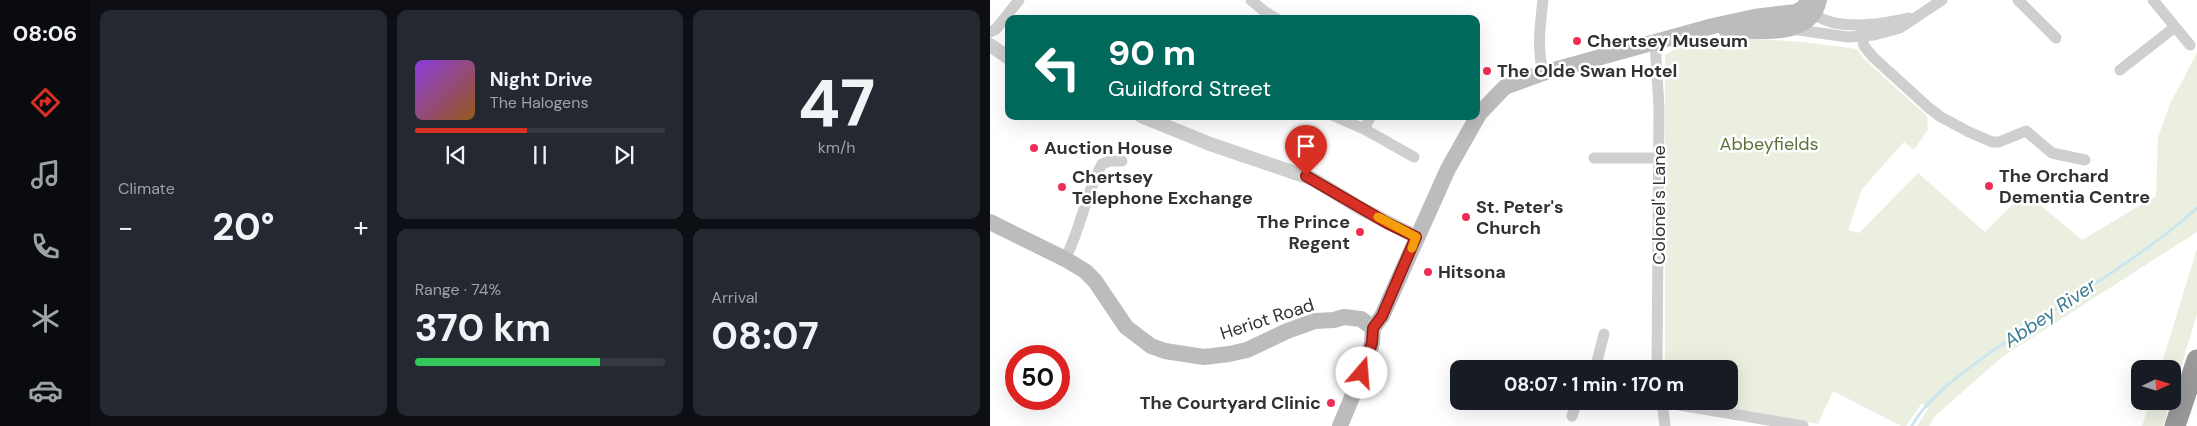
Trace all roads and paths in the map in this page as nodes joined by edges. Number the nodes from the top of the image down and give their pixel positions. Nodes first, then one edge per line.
1 (1019, 0) edge
2 (1251, 0) edge
3 (1543, 0) edge
4 (1942, 0) edge
5 (2018, 0) edge
6 (2153, 0) edge
7 (1814, 5) edge
8 (1007, 15) edge
9 (1270, 15) edge
10 (1005, 18) edge
11 (2175, 27) junction
12 (1791, 29) junction
13 (1696, 31) junction
14 (1861, 31) junction
15 (990, 32) edge
16 (2056, 38) dead end
17 (1655, 41) junction
18 (990, 45) edge
19 (2190, 45) dead end
20 (1005, 55) edge
21 (2120, 70) dead end
22 (1543, 73) junction
23 (1480, 114) edge
24 (1151, 120) edge
25 (1343, 120) edge
26 (1369, 120) edge
27 (1477, 120) edge
28 (1364, 129) junction
29 (1414, 157) dead end
30 (1594, 158) dead end
31 (1659, 158) junction
32 (2085, 160) dead end
33 (1122, 161) dead end
34 (990, 222) edge
35 (1416, 237) junction
36 (1065, 259) junction
37 (1373, 328) junction
38 (1604, 334) dead end
39 (1599, 360) edge
40 (1657, 360) edge
41 (2197, 360) edge
42 (1574, 410) edge
43 (1663, 410) edge
44 (1709, 410) edge
45 (1572, 416) dead end
46 (1340, 426) edge
47 (1665, 426) edge
48 (1803, 426) edge
49 (2175, 426) edge

1 - 8 street
2 - 9 street
3 - 22 street
4 - 14 street
5 - 16 street
6 - 11 street
7 - 12 main road
7 - 13 main road
7 - 14 street
10 - 15 street
11 - 19 street
11 - 21 street
12 - 13 main road
12 - 14 street
13 - 17 main road
14 - 32 street
17 - 22 main road
17 - 31 street, Colonel's Lane
18 - 20 street
22 - 23 main road
24 - 35 street
25 - 28 street
26 - 28 street
27 - 35 main road
28 - 29 street
30 - 31 street
31 - 40 street, Colonel's Lane
33 - 36 street
34 - 36 main road, Heriot Road
35 - 37 main road
36 - 37 main road, Heriot Road
37 - 46 main road
38 - 39 street
41 - 49 highway
42 - 45 street
43 - 47 street
44 - 48 street

